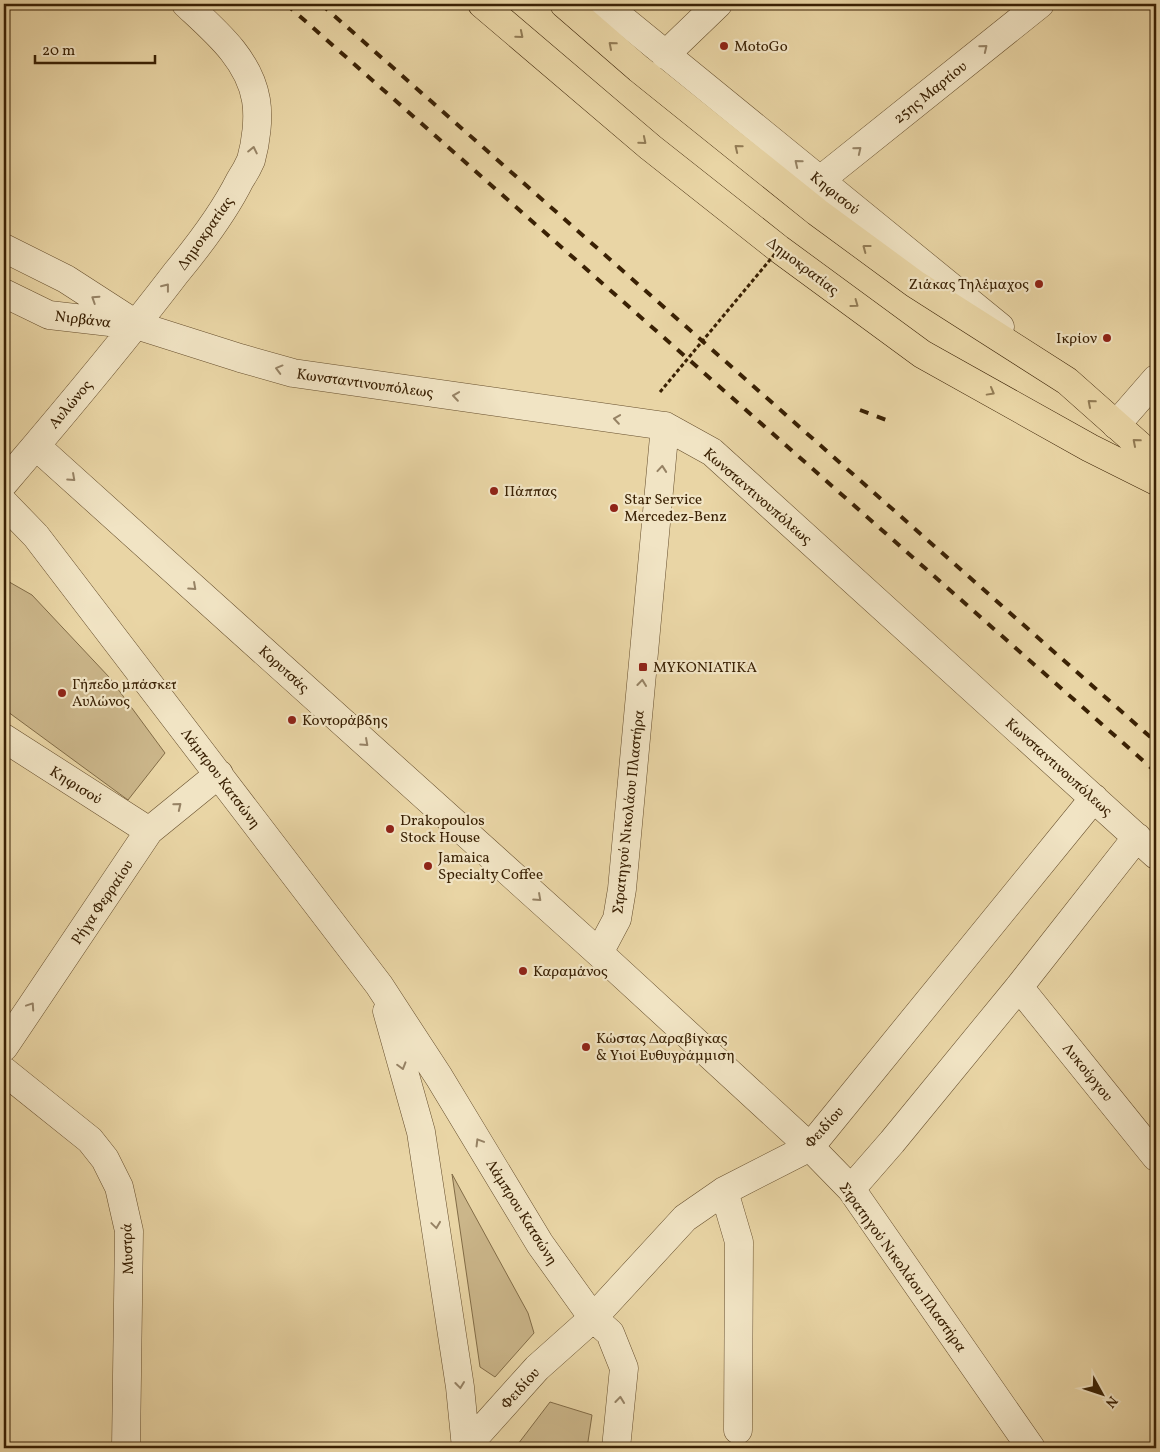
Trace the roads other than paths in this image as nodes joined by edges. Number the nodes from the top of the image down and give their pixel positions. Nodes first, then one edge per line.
1 (186, 4) edge
2 (482, 4) edge
3 (564, 4) edge
4 (604, 4) edge
5 (718, 4) edge
6 (1040, 4) edge
7 (665, 55) junction
8 (820, 181) junction
9 (4, 248) edge
10 (4, 293) edge
11 (136, 325) junction
12 (1156, 379) edge
13 (1067, 381) junction
14 (1116, 424) junction
15 (666, 426) junction
16 (36, 446) junction
17 (1156, 460) edge
18 (1156, 481) edge
19 (4, 483) edge
20 (4, 503) edge
21 (4, 738) edge
22 (219, 774) junction
23 (1094, 798) junction
24 (149, 831) junction
25 (1147, 846) edge
26 (599, 953) junction
27 (379, 986) junction
28 (1019, 987) junction
29 (4, 1047) edge
30 (4, 1071) edge
31 (810, 1148) junction
32 (1156, 1157) edge
33 (851, 1189) junction
34 (724, 1191) junction
35 (593, 1318) junction
36 (738, 1430) dead end
37 (126, 1448) edge
38 (466, 1448) edge
39 (616, 1448) edge
40 (1031, 1448) edge

11 -> 1 street, Δημοκρατίας
2 -> 18 main road, Δημοκρατίας
13 -> 3 main road
4 - 7 street, Κηφισού
5 - 7 street
8 -> 6 street, 25ης Μαρτίου
8 -> 7 street, Κηφισού
8 - 13 street, Κηφισού
11 -> 9 street
10 - 11 street, Νιρβάνα
15 -> 11 street, Κωνσταντινουπόλεως
11 - 16 street, Αυλώνος
12 - 14 street
14 -> 13 main road
17 -> 14 main road
15 - 23 street, Κωνσταντινουπόλεως
26 -> 15 street, Στρατηγού Νικολάου Πλαστήρα
16 - 19 street, Αυλώνος
16 -> 26 street, Κορυτσάς
20 - 22 street, Λάμπρου Κατσώνη
21 - 24 street, Κηφισού
24 -> 22 street, Ρήγα Φερραίου
22 - 27 street, Λάμπρου Κατσώνη
23 - 25 street, Κωνσταντινουπόλεως
23 - 31 street, Φειδίου
29 -> 24 street, Ρήγα Φερραίου
25 - 28 street
26 - 31 street, Στρατηγού Νικολάου Πλαστήρα
35 -> 27 street, Λάμπρου Κατσώνη
27 -> 38 street, Λάμπρου Κατσώνη
28 - 32 street, Λυκούργου
28 - 33 street
30 - 37 street, Μυστρά
31 - 33 street, Στρατηγού Νικολάου Πλαστήρα
31 - 34 street, Φειδίου
33 - 40 street, Στρατηγού Νικολάου Πλαστήρα
34 - 35 street, Φειδίου
34 - 36 street
35 - 38 street, Φειδίου
39 -> 35 street, Λάμπρου Κατσώνη

